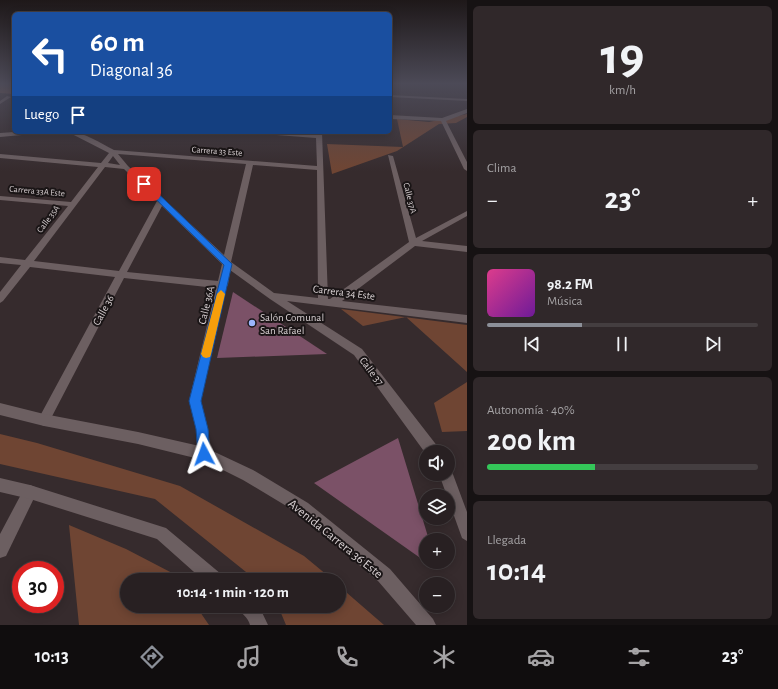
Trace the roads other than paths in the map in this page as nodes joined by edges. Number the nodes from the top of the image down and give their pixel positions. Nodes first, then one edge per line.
1 (461, 113) edge
2 (392, 117) edge
3 (443, 120) junction
4 (12, 134) edge
5 (76, 134) edge
6 (319, 134) edge
7 (0, 135) edge
8 (113, 152) junction
9 (0, 156) edge
10 (390, 156) dead end
11 (250, 162) junction
12 (104, 164) junction
13 (126, 167) junction
14 (320, 168) junction
15 (467, 169) edge
16 (0, 198) edge
17 (161, 200) junction
18 (72, 204) junction
19 (467, 213) edge
20 (412, 244) junction
21 (467, 249) edge
22 (0, 260) edge
23 (27, 264) junction
24 (228, 264) junction
25 (122, 275) junction
26 (223, 284) junction
27 (272, 296) junction
28 (0, 299) edge
29 (328, 301) junction
30 (467, 319) edge
31 (0, 409) edge
32 (44, 420) junction
33 (428, 445) edge
34 (204, 454) junction
35 (448, 481) edge
36 (0, 485) edge
37 (30, 492) junction
38 (467, 533) edge
39 (0, 550) edge
40 (207, 573) edge
41 (254, 613) edge
42 (259, 625) edge
43 (427, 625) edge

1 - 3 street
2 - 3 street
3 - 15 street
4 - 7 street
5 - 8 street
6 - 14 street
8 - 11 street, Carrera 33 Este
8 - 12 street, Calle 35A
8 - 13 street
9 - 12 street
10 - 20 street, Calle 37A
11 - 14 street, Carrera 33 Este
11 - 24 street, Calle 36A
12 - 13 street
12 - 18 street, Calle 35A
13 - 17 street
14 - 29 street
16 - 18 street, Carrera 33A Este
17 - 24 street
17 - 25 street, Calle 36
18 - 23 street, Calle 35A
19 - 20 street
20 - 21 street
20 - 29 street
22 - 23 street
23 - 25 street
23 - 28 street, Calle 35A
24 - 26 street, Calle 36A
24 - 27 street
25 - 26 street
25 - 32 street, Calle 36
26 - 34 street, Calle 36A
27 - 29 street, Carrera 34 Este
27 - 33 street, Calle 37
29 - 30 street, Carrera 34 Este
31 - 32 street, Avenida Carrera 36 Este
32 - 34 street, Avenida Carrera 36 Este
34 - 43 street, Avenida Carrera 36 Este
35 - 38 street
36 - 37 street
37 - 39 street
37 - 40 street
41 - 42 street

